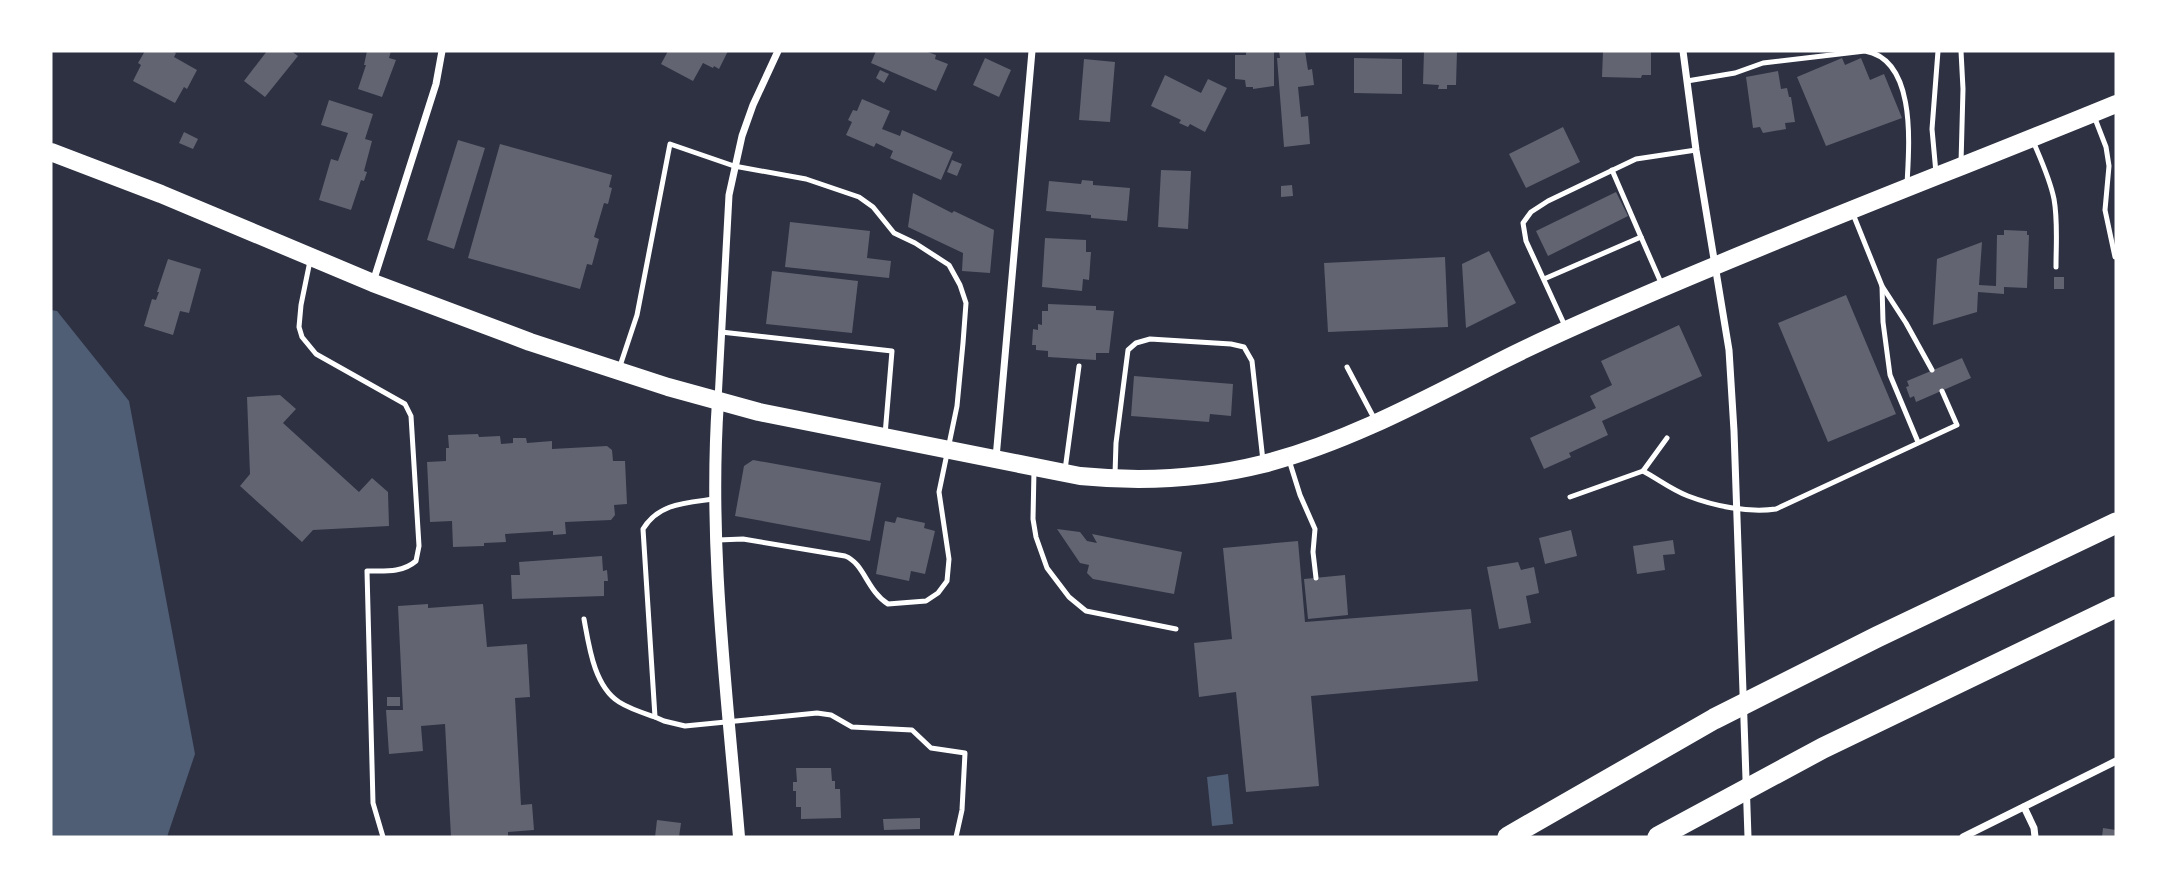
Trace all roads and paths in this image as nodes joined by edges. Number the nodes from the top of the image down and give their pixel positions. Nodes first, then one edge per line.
1 (442, 51) edge
2 (778, 51) edge
3 (1032, 51) edge
4 (1683, 51) edge
5 (1938, 51) edge
6 (1961, 51) edge
7 (1687, 80) junction
8 (2116, 104) edge
9 (2093, 113) junction
10 (2032, 138) junction
11 (1696, 150) junction
12 (51, 152) edge
13 (734, 166) junction
14 (1961, 167) junction
15 (1612, 170) junction
16 (1936, 177) junction
17 (1907, 188) junction
18 (1852, 211) junction
19 (1642, 237) junction
20 (311, 257) junction
21 (2116, 257) edge
22 (1717, 266) junction
23 (2056, 267) dead end
24 (1544, 279) junction
25 (373, 283) junction
26 (1882, 286) junction
27 (1663, 288) junction
28 (1566, 329) junction
29 (721, 332) junction
30 (1079, 366) dead end
31 (1347, 368) dead end
32 (1932, 370) dead end
33 (618, 371) junction
34 (1942, 391) dead end
35 (718, 401) junction
36 (1376, 422) junction
37 (884, 437) junction
38 (1667, 438) dead end
39 (1918, 442) junction
40 (947, 450) junction
41 (1288, 457) junction
42 (996, 459) junction
43 (1263, 464) junction
44 (1035, 467) junction
45 (1643, 471) junction
46 (1065, 473) junction
47 (1115, 479) junction
48 (1570, 497) dead end
49 (714, 499) junction
50 (1737, 507) junction
51 (2116, 523) edge
52 (715, 540) junction
53 (1315, 578) dead end
54 (2116, 607) edge
55 (584, 619) dead end
56 (1176, 629) dead end
57 (655, 717) junction
58 (730, 722) junction
59 (2116, 761) edge
60 (2024, 807) junction
61 (383, 837) edge
62 (739, 837) edge
63 (956, 837) edge
64 (1508, 837) edge
65 (1658, 837) edge
66 (1748, 837) edge
67 (1963, 837) edge
68 (2035, 837) edge

1 - 25 street
2 - 13 street
3 - 42 street
4 - 7 street
5 - 16 lane
6 - 14 lane
7 - 11 street
7 - 17 lane
8 - 9 main road
9 - 10 main road
9 - 21 lane
10 - 14 main road
10 - 23 lane
11 - 15 lane
11 - 22 street
12 - 20 main road
13 - 29 street
13 - 33 lane
13 - 40 lane
14 - 16 main road
15 - 19 lane
15 - 24 lane
16 - 17 main road
17 - 18 main road
18 - 22 main road
18 - 26 lane
19 - 24 lane
19 - 27 lane
20 - 25 main road
20 - 61 lane
22 - 27 main road
22 - 50 street
24 - 28 lane
25 - 33 main road
26 - 32 lane
26 - 39 lane
27 - 28 main road
28 - 36 main road
29 - 35 street
29 - 37 lane
30 - 46 lane
31 - 36 lane
33 - 35 main road
34 - 39 lane
35 - 37 main road
35 - 49 street
36 - 41 main road
37 - 40 main road
38 - 45 lane
39 - 50 lane
40 - 42 main road
40 - 52 lane
41 - 43 main road
41 - 53 lane
42 - 44 main road
43 - 47 main road
43 - 47 lane
44 - 46 main road
44 - 56 lane
45 - 48 lane
45 - 50 lane
46 - 47 main road
49 - 52 street
49 - 57 lane
50 - 66 street
51 - 64 highway
52 - 58 street
54 - 65 highway
55 - 57 lane
57 - 58 lane
58 - 62 street
58 - 63 lane
59 - 60 street
60 - 67 street
60 - 68 street

